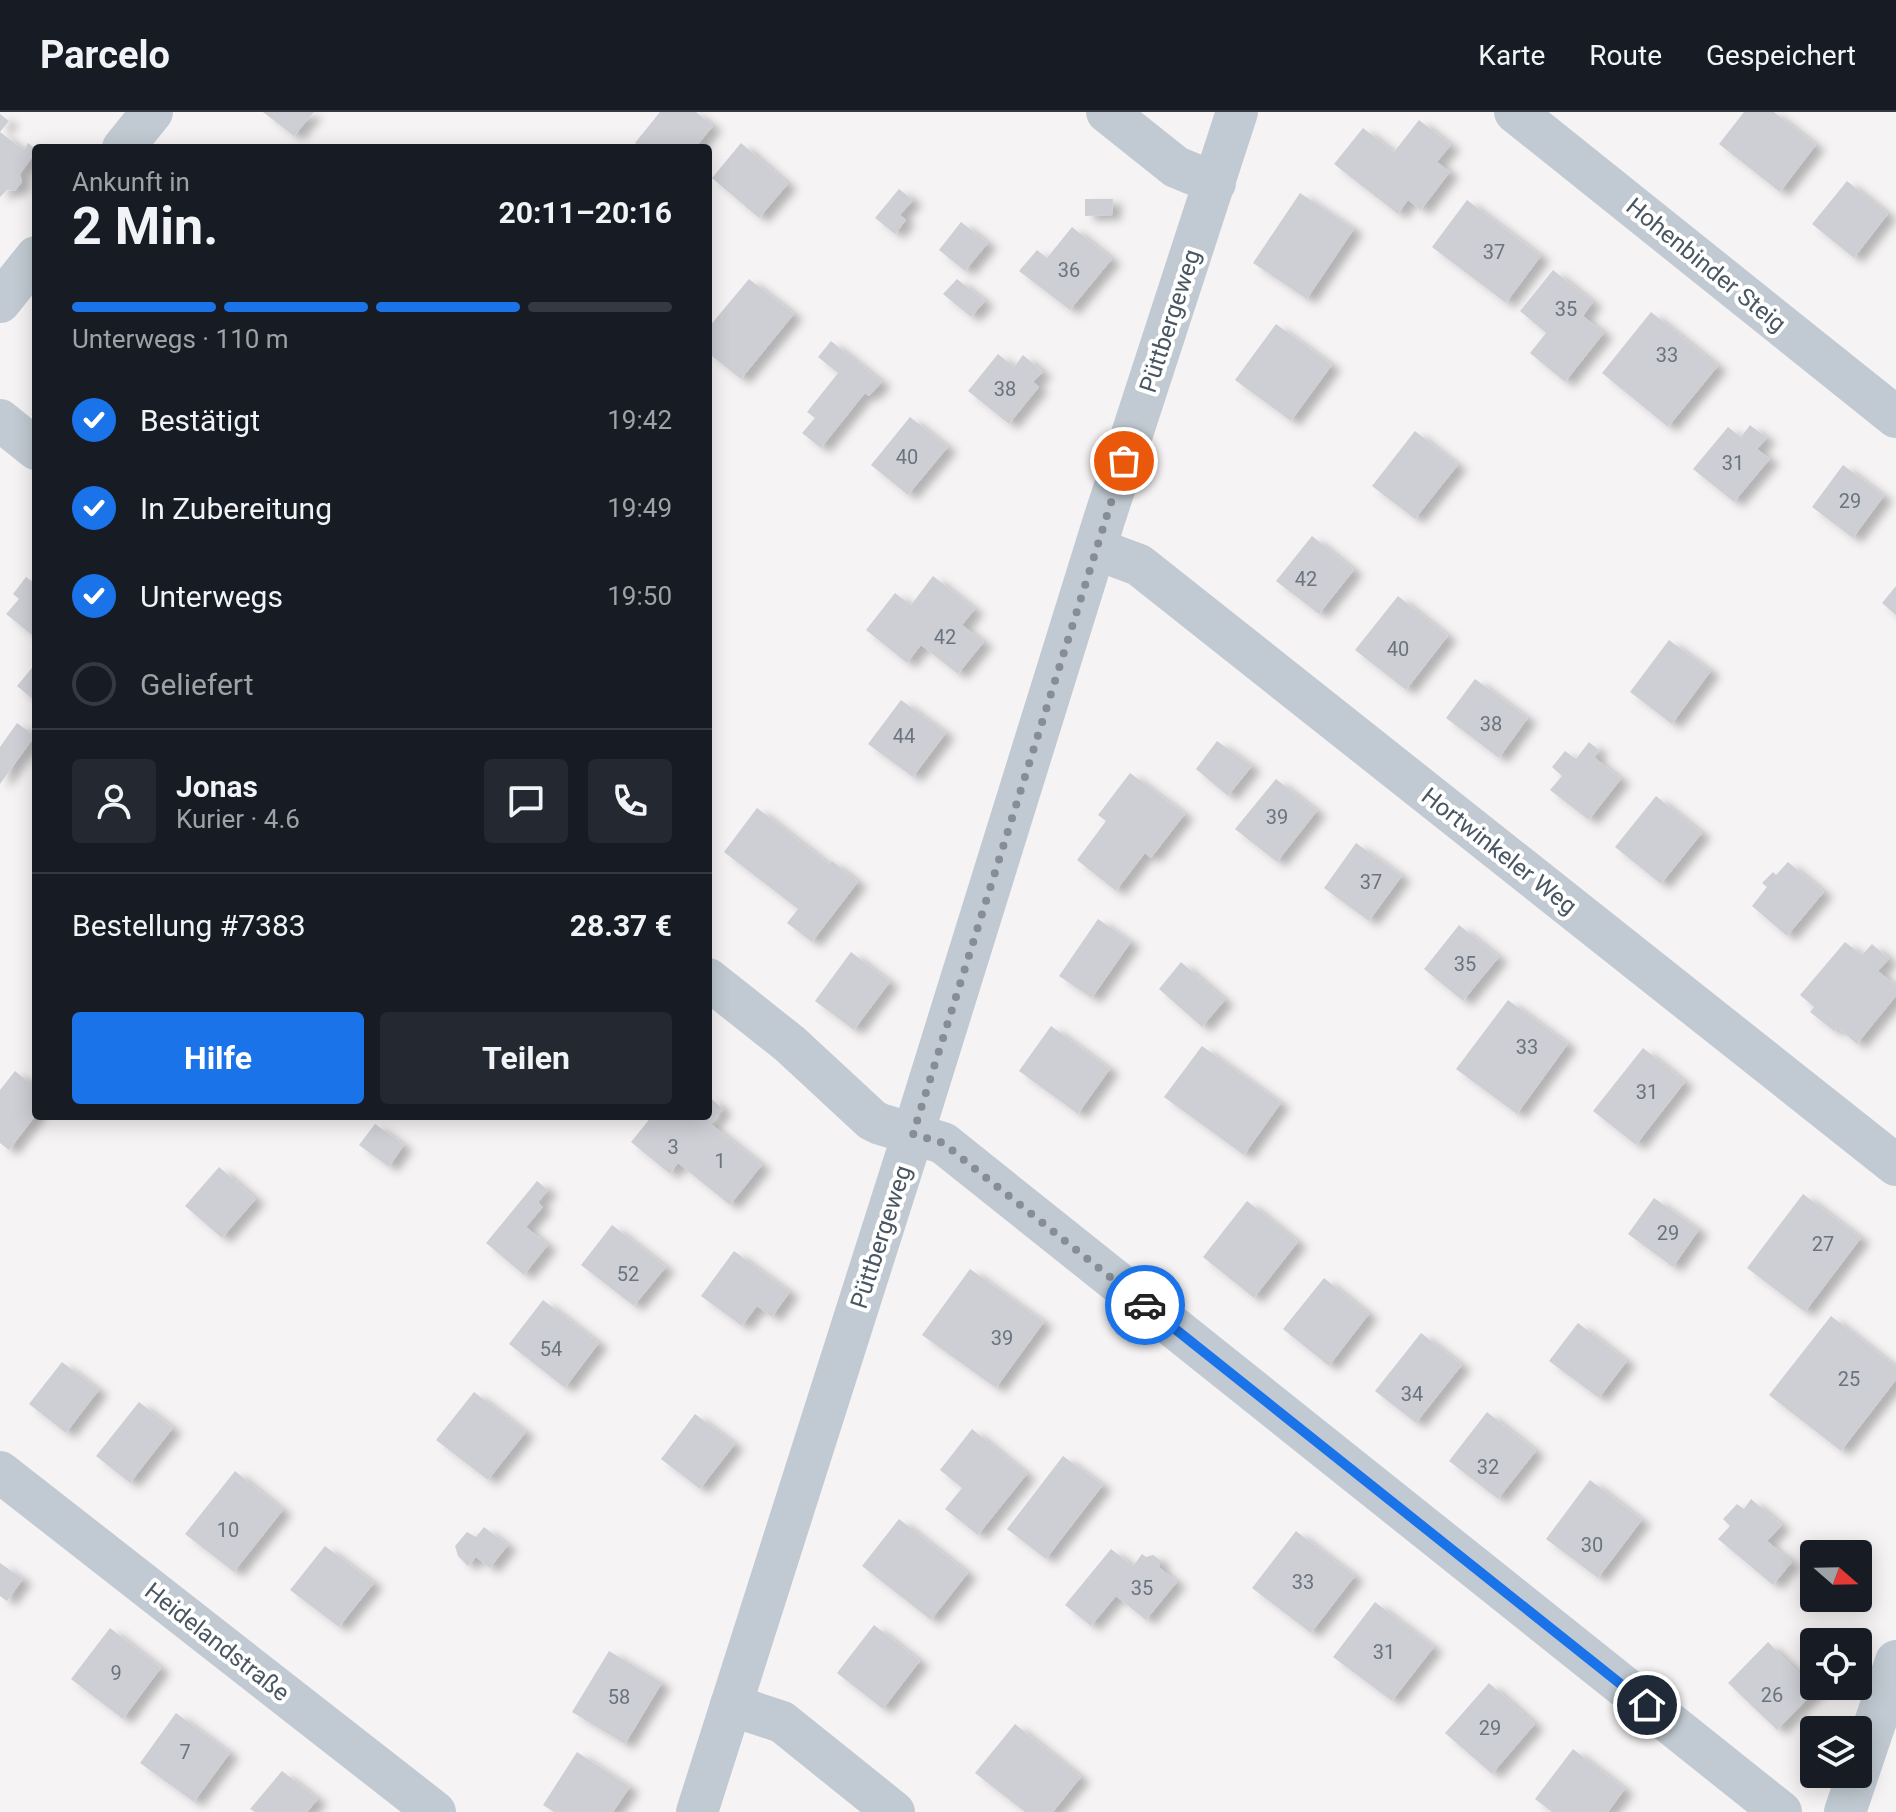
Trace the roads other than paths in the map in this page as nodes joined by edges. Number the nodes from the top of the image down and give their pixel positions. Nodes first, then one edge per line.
1 (152, 112) edge
2 (1107, 112) edge
3 (1237, 112) edge
4 (1515, 112) edge
5 (126, 144) edge
6 (1215, 183) junction
7 (32, 262) edge
8 (0, 302) edge
9 (1896, 417) edge
10 (0, 420) edge
11 (32, 446) edge
12 (1096, 549) junction
13 (712, 982) edge
14 (913, 1134) junction
15 (1896, 1165) edge
16 (0, 1472) edge
17 (1896, 1661) edge
18 (731, 1705) junction
19 (435, 1812) edge
20 (697, 1812) edge
21 (894, 1812) edge
22 (1781, 1812) edge
23 (1845, 1812) edge

1 - 5 street
2 - 6 street
3 - 6 street, Püttbergeweg
4 - 9 street, Hohenbinder Steig
6 - 12 street, Püttbergeweg
7 - 8 street
10 - 11 street
12 - 14 street, Püttbergeweg
12 - 15 street, Hortwinkeler Weg
13 - 14 street
14 - 18 street, Püttbergeweg
14 - 22 street
16 - 19 street, Heidelandstraße
17 - 23 street
18 - 20 street, Püttbergeweg
18 - 21 street

